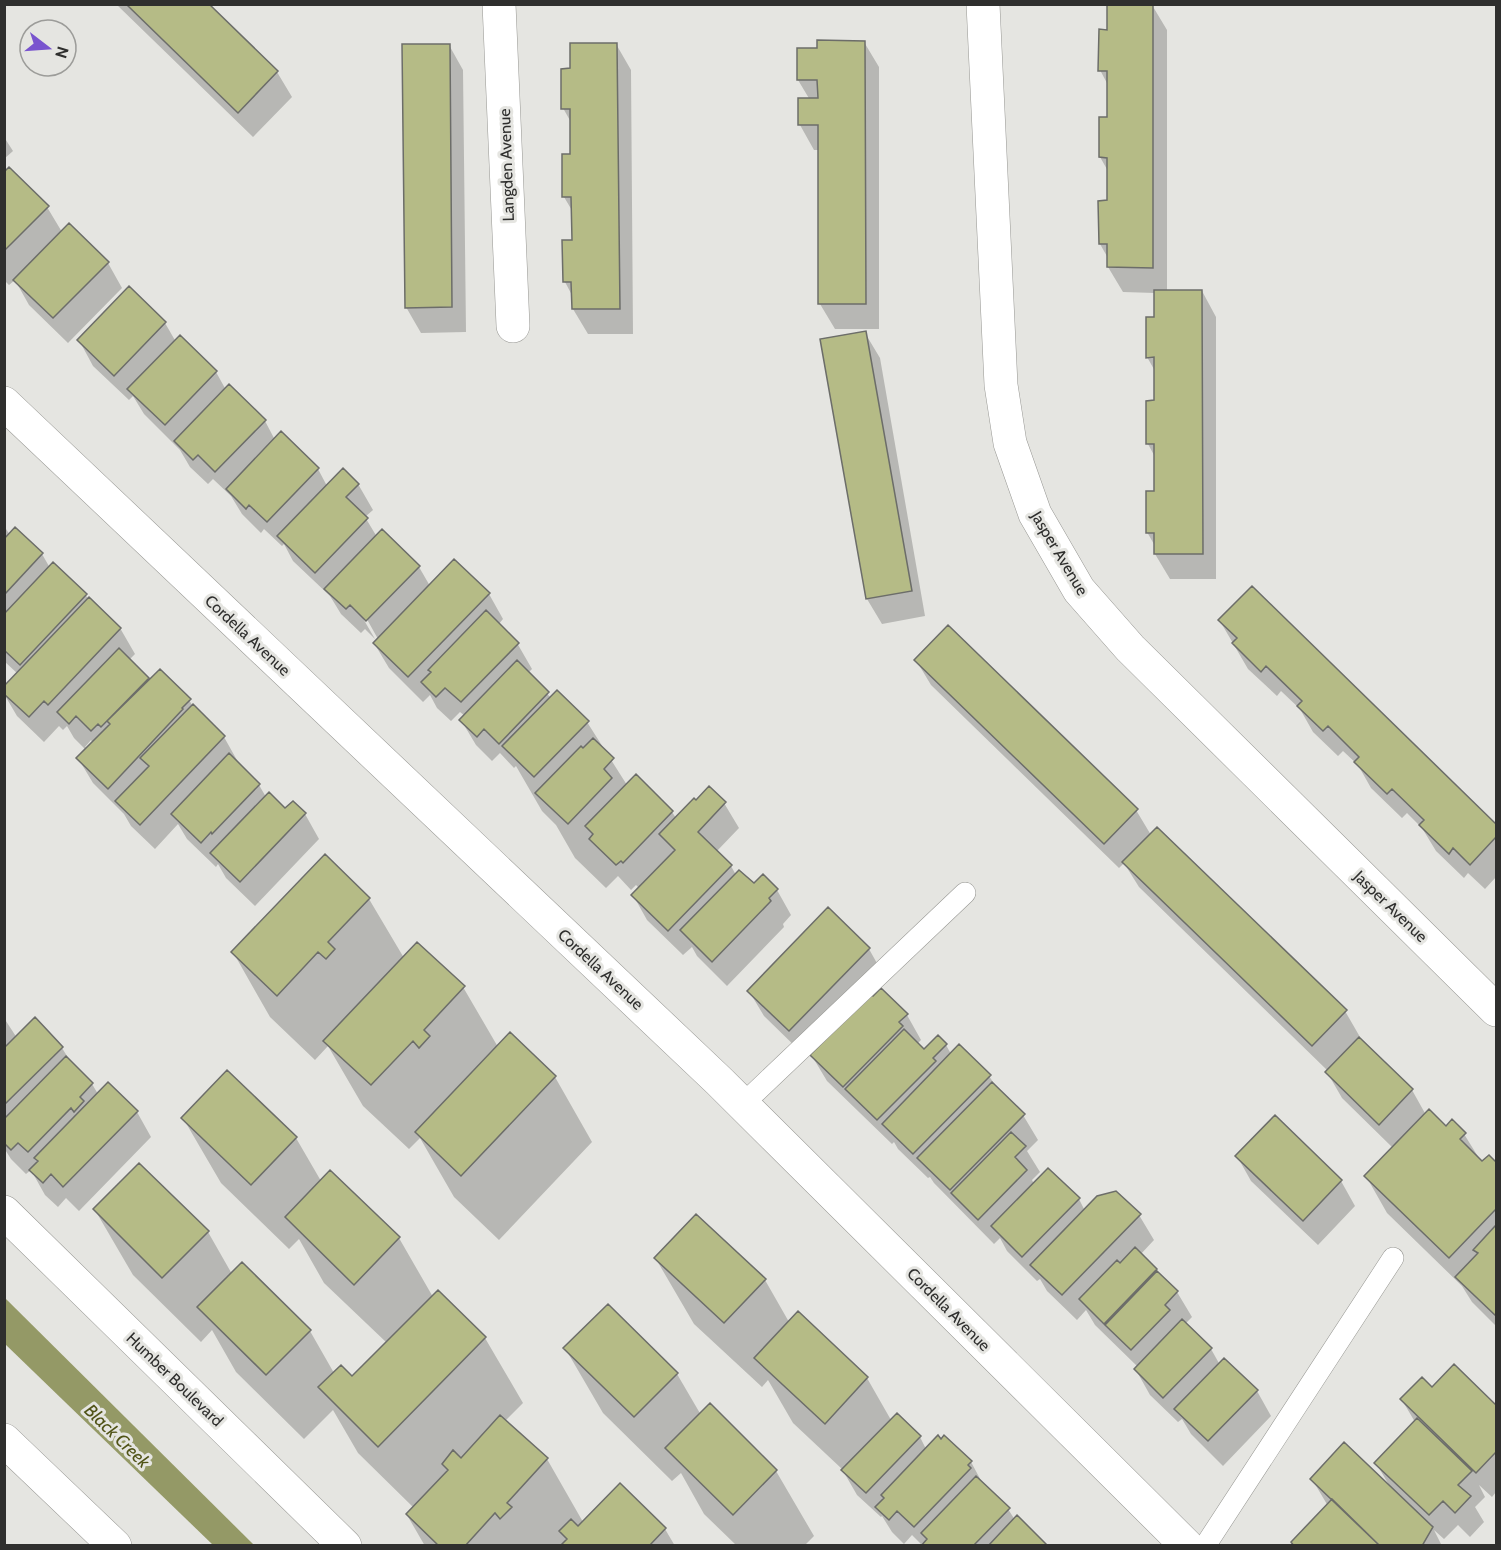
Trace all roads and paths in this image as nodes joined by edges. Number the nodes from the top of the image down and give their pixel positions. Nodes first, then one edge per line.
1 (499, 4) edge
2 (983, 4) edge
3 (513, 326) dead end
4 (4, 403) edge
5 (965, 892) dead end
6 (1497, 1010) edge
7 (742, 1105) junction
8 (4, 1212) edge
9 (1393, 1258) dead end
10 (4, 1440) edge
11 (115, 1545) edge
12 (345, 1545) edge
13 (1187, 1545) edge
14 (1205, 1545) edge

1 - 3 street, Langden Avenue
2 - 6 street, Jasper Avenue
4 - 7 street, Cordella Avenue
5 - 7 lane
7 - 13 street, Cordella Avenue
8 - 12 street, Humber Boulevard
9 - 14 lane
10 - 11 street

